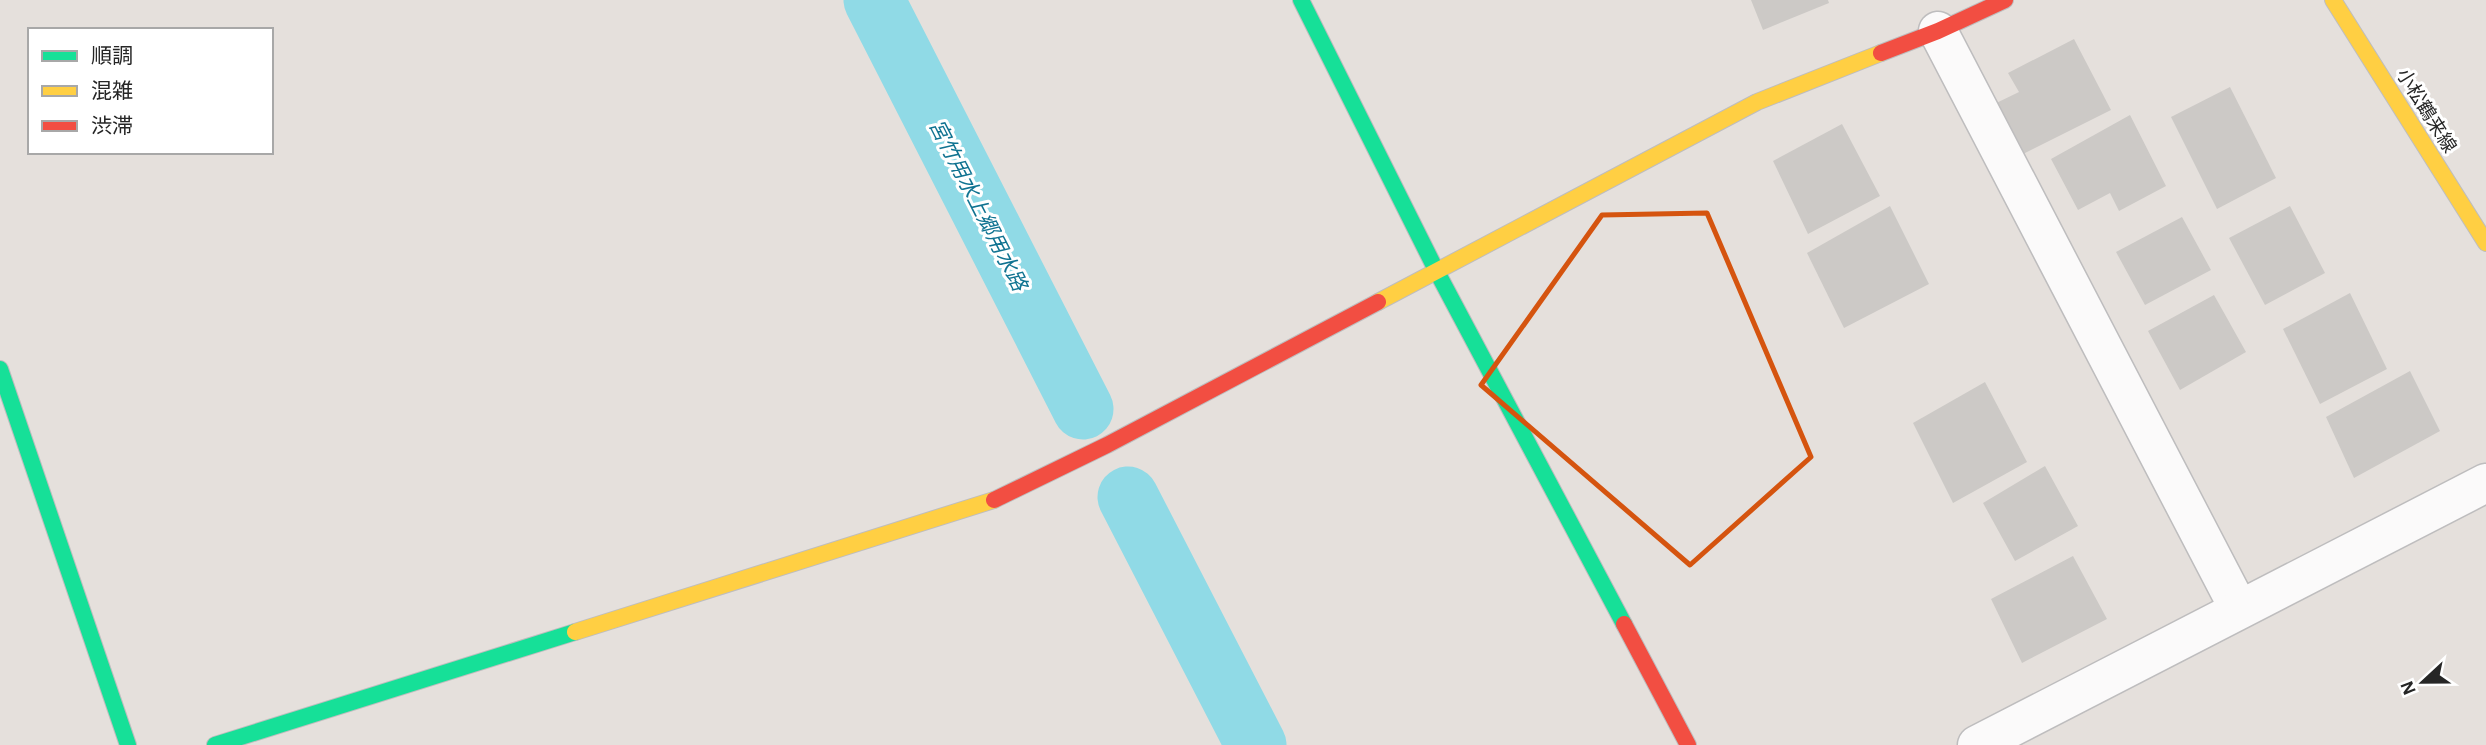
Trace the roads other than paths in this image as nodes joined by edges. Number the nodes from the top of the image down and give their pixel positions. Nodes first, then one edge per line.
1 (1301, 0) edge
2 (2005, 0) edge
3 (2333, 0) edge
4 (1938, 32) junction
5 (2486, 243) edge
6 (1436, 270) junction
7 (0, 369) edge
8 (2486, 483) edge
9 (2239, 608) junction
10 (128, 745) edge
11 (215, 745) edge
12 (1688, 745) edge
13 (1977, 745) edge

1 - 6 street
2 - 4 street
3 - 5 street, 小松鶴来線
4 - 6 street
4 - 9 street
6 - 11 street
6 - 12 street
7 - 10 street
8 - 9 street
9 - 13 street

